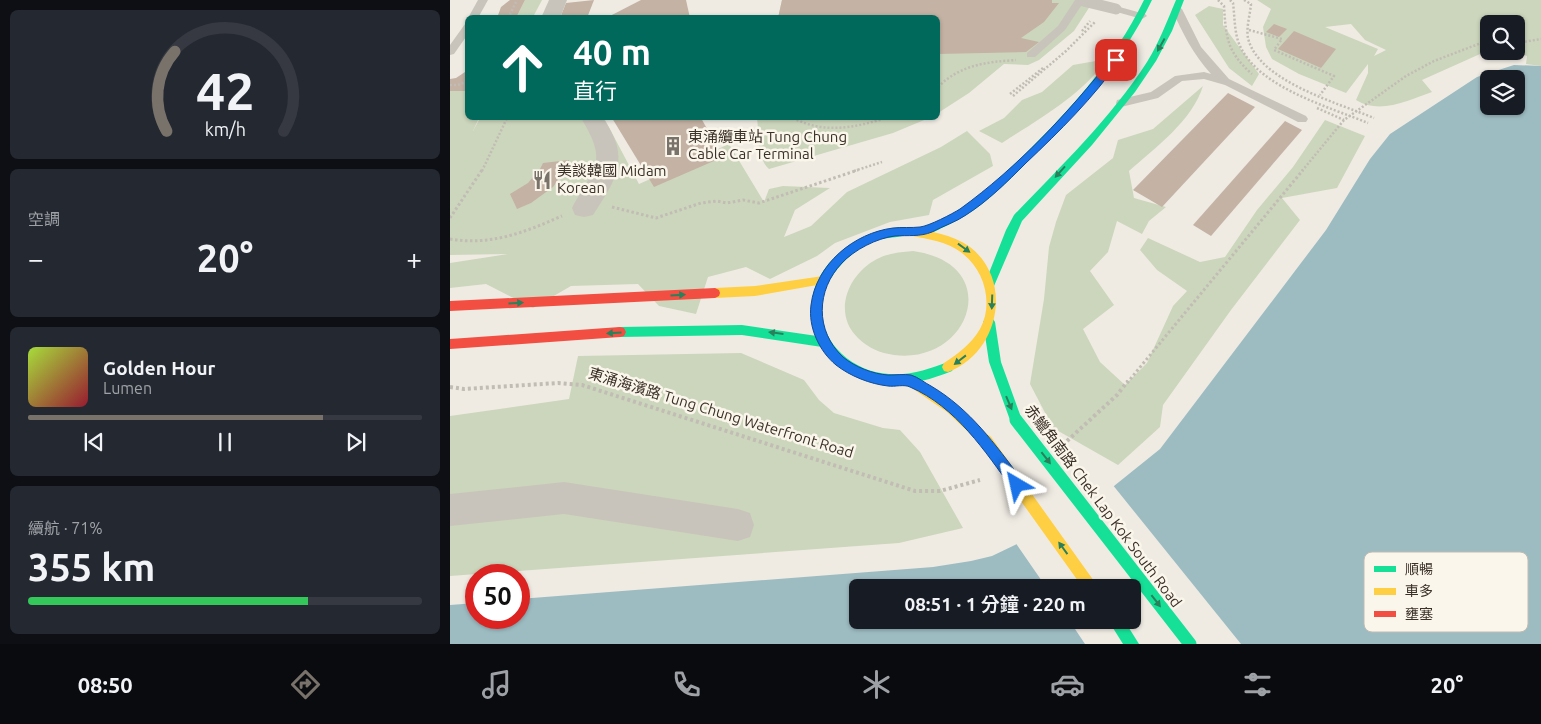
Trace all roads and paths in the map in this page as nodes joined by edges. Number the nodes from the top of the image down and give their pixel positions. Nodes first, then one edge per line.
1 (483, 0) edge
2 (517, 0) edge
3 (558, 0) edge
4 (1081, 0) edge
5 (1148, 0) edge
6 (1218, 0) edge
7 (1230, 0) edge
8 (1244, 0) edge
9 (1179, 4) edge
10 (475, 15) edge
11 (510, 15) edge
12 (551, 15) edge
13 (1142, 16) junction
14 (465, 30) edge
15 (1249, 30) junction
16 (1541, 39) edge
17 (1525, 41) edge
18 (1480, 43) edge
19 (450, 52) edge
20 (1031, 55) joint
21 (1255, 77) dead end
22 (465, 82) edge
23 (1228, 83) junction
24 (940, 84) edge
25 (450, 85) edge
26 (1320, 95) junction
27 (1290, 96) dead end
28 (1121, 103) junction
29 (1356, 110) junction
30 (1350, 115) junction
31 (1374, 118) dead end
32 (1302, 119) dead end
33 (506, 120) edge
34 (594, 120) edge
35 (796, 120) edge
36 (880, 120) edge
37 (1344, 120) junction
38 (1368, 123) dead end
39 (882, 162) dead end
40 (584, 208) junction
41 (450, 218) edge
42 (923, 232) junction
43 (450, 239) edge
44 (824, 280) junction
45 (990, 283) junction
46 (450, 306) edge
47 (990, 322) junction
48 (824, 342) junction
49 (450, 344) edge
50 (910, 380) junction
51 (450, 387) edge
52 (1065, 442) dead end
53 (986, 478) dead end
54 (450, 510) edge
55 (738, 525) dead end
56 (1085, 579) edge
57 (1121, 629) edge
58 (1132, 644) edge
59 (1190, 644) edge

1 - 10 lane
2 - 11 path
3 - 12 street
4 - 13 lane, bridge
4 - 20 lane
5 - 13 main road
6 - 21 path
7 - 30 path
8 - 15 path
9 - 23 lane
9 -> 28 main road
13 - 42 main road
14 - 19 lane
15 - 26 path
15 - 26 path
16 - 17 path
18 - 29 path
20 - 24 path
22 - 25 path
23 - 28 lane
23 - 32 lane
26 - 29 path
27 - 37 path
28 -> 45 main road
29 - 30 path
29 - 31 path
30 - 37 path
30 - 38 path
33 - 41 path
34 - 40 street
35 - 36 path
37 - 52 path
39 - 40 path
40 - 43 path
42 - 44 main road
42 -> 45 main road
46 -> 44 main road
44 - 48 main road
45 -> 47 main road
47 -> 50 main road
47 -> 59 main road, 赤鱲角南路 Chek Lap Kok South Road, bridge
48 -> 49 main road
48 - 50 main road
56 -> 50 main road, bridge
51 - 53 path, 東涌海濱路 Tung Chung Waterfront Road
54 - 55 street
57 - 58 main road

